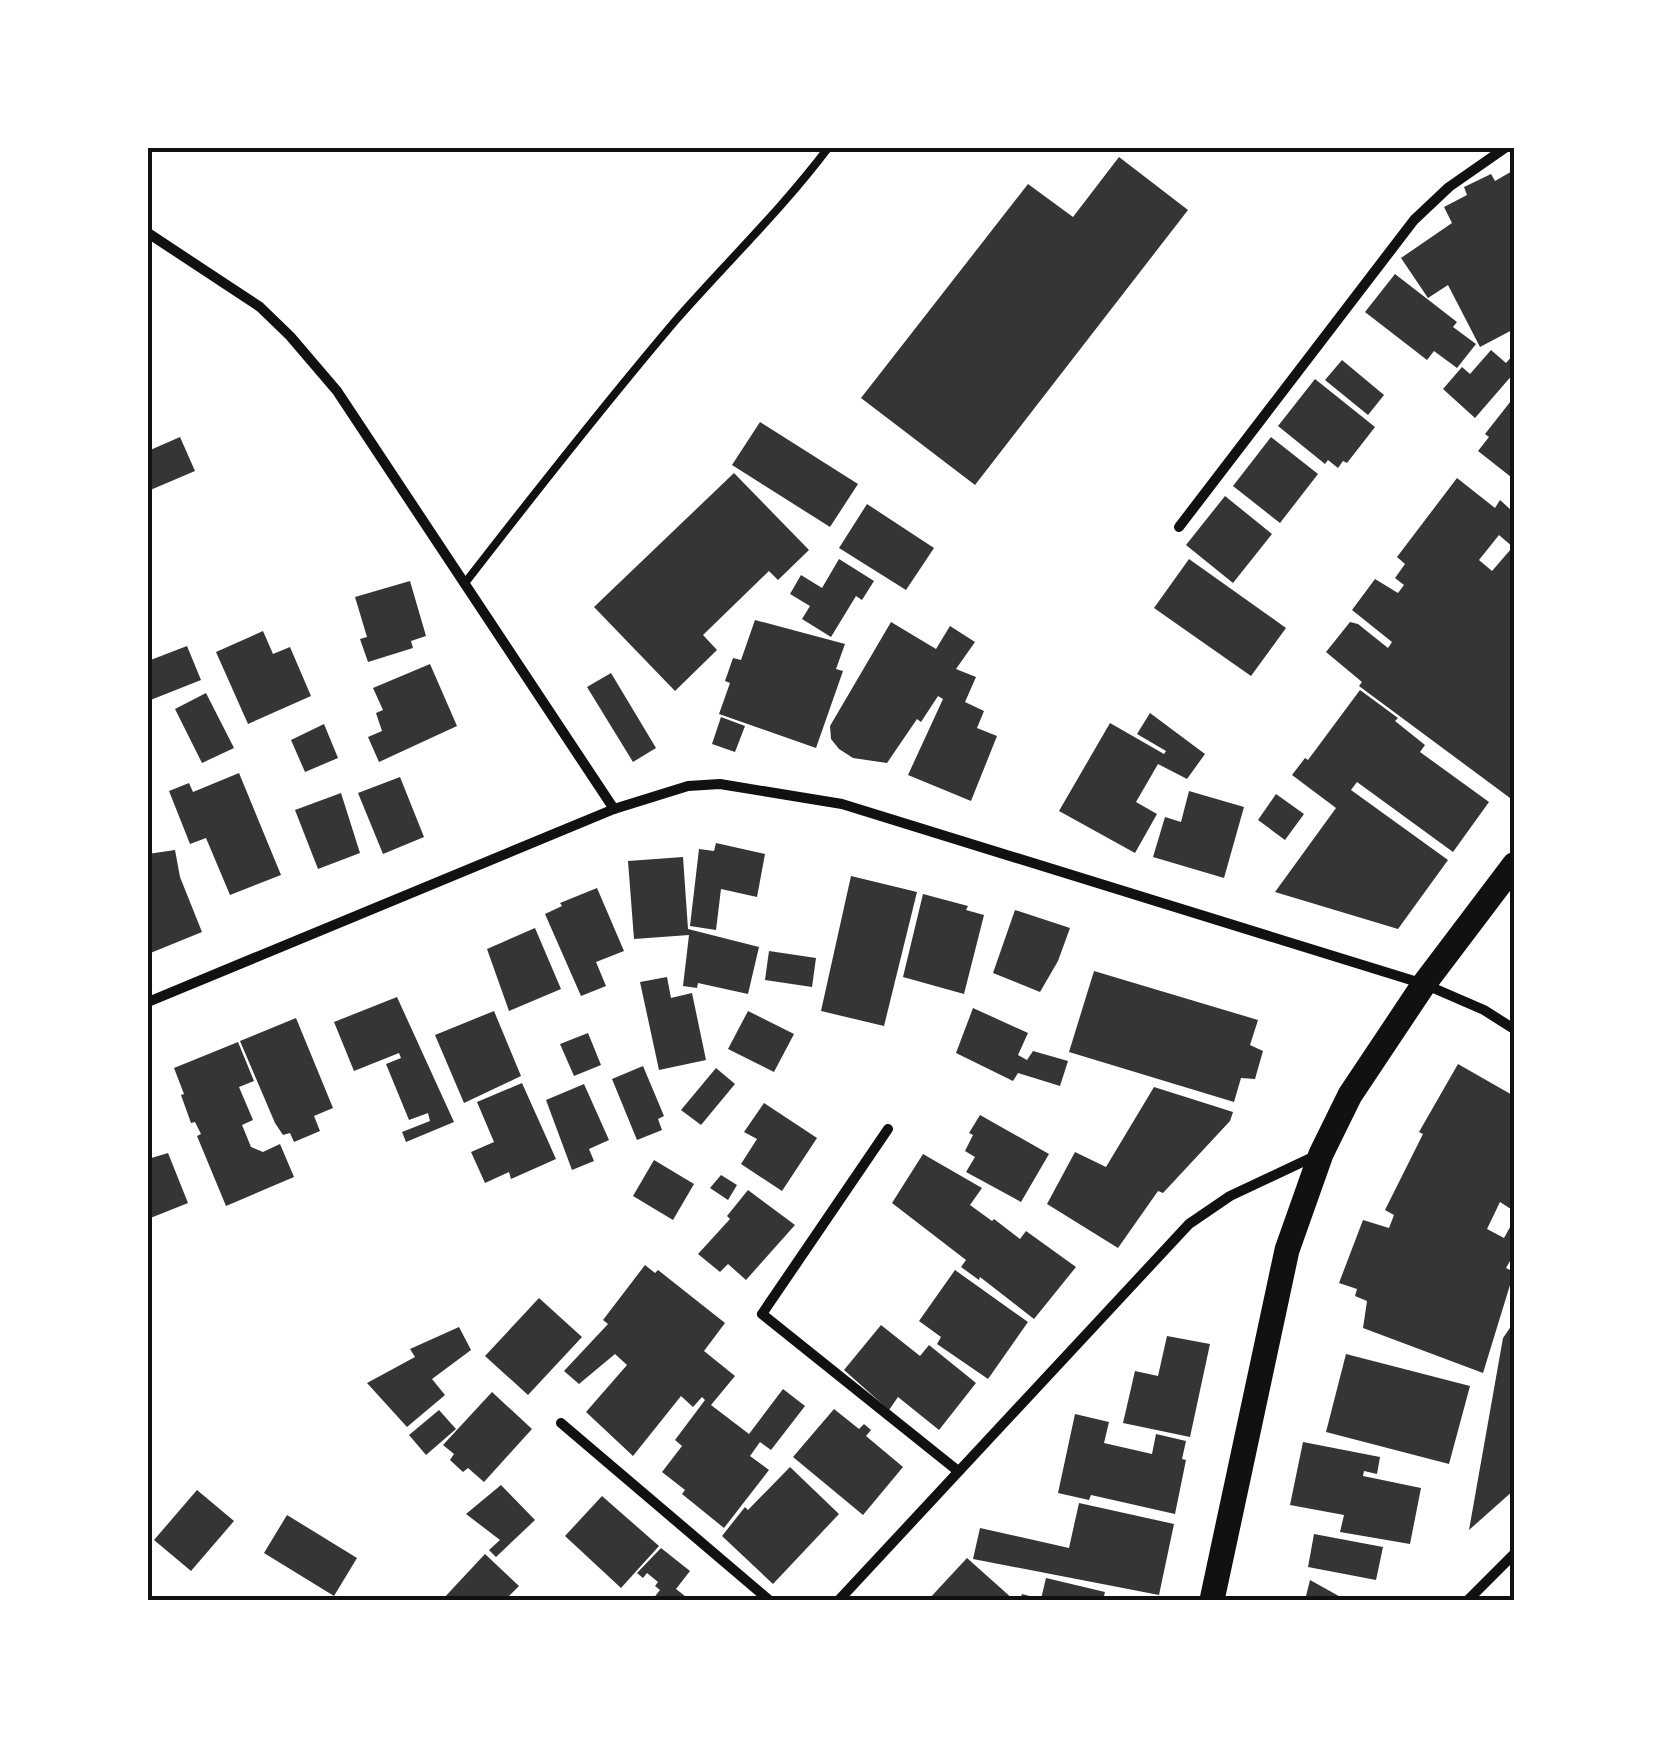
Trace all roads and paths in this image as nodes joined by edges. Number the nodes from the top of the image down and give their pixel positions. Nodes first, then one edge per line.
1 (828, 148) edge
2 (1505, 148) edge
3 (148, 233) edge
4 (1179, 526) dead end
5 (465, 583) junction
6 (614, 809) junction
7 (1514, 864) edge
8 (1424, 984) junction
9 (148, 1002) edge
10 (1514, 1029) edge
11 (888, 1129) dead end
12 (1321, 1154) junction
13 (561, 1423) dead end
14 (958, 1472) junction
15 (1514, 1554) edge
16 (769, 1600) edge
17 (840, 1600) edge
18 (1212, 1600) edge
19 (1468, 1600) edge

1 - 5 lane
2 - 4 street
3 - 5 street
5 - 6 street
6 - 8 street
6 - 9 street
7 - 8 main road
8 - 10 street
8 - 12 main road
11 - 14 street
12 - 14 street
12 - 18 main road
13 - 16 street
14 - 17 street
15 - 19 street

